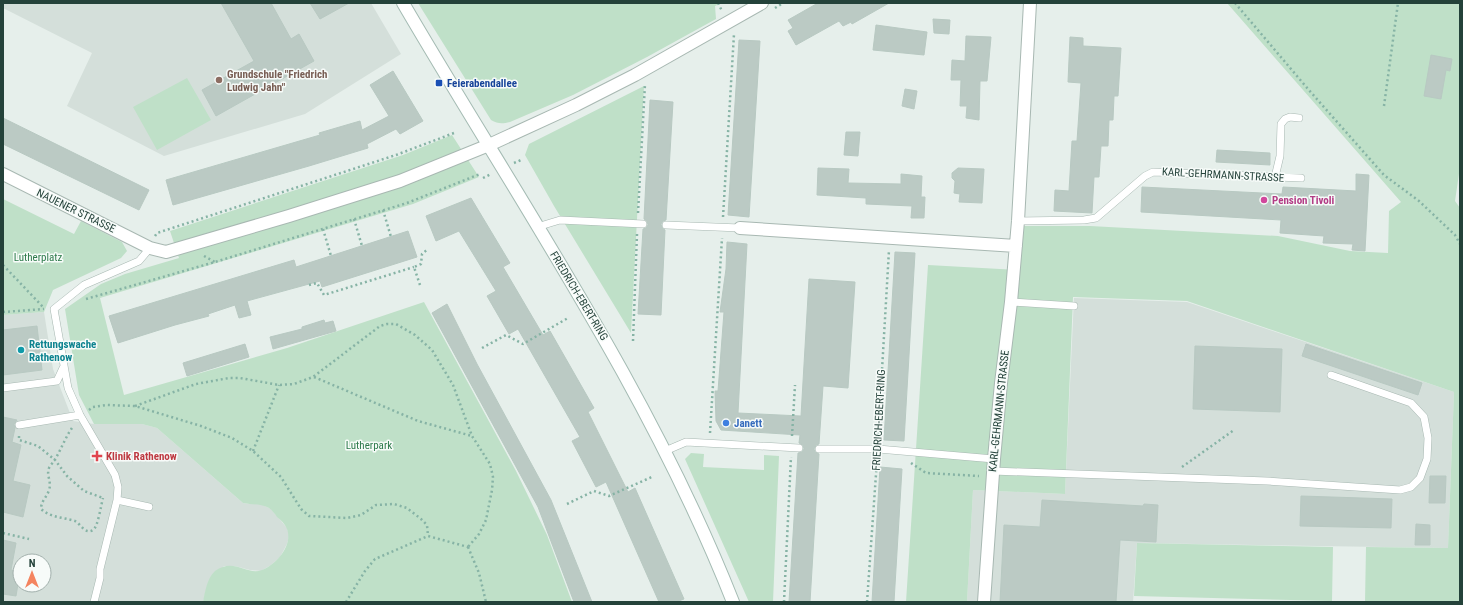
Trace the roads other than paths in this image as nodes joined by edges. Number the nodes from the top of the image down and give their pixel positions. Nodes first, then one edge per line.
1 (403, 3) edge
2 (762, 3) edge
3 (1030, 3) edge
4 (1299, 118) dead end
5 (489, 146) junction
6 (3, 174) edge
7 (1275, 177) junction
8 (1301, 178) dead end
9 (1018, 221) junction
10 (643, 224) dead end
11 (666, 225) dead end
12 (537, 227) junction
13 (740, 228) joint
14 (1016, 246) junction
15 (150, 248) junction
16 (1011, 302) junction
17 (1074, 306) dead end
18 (64, 368) junction
19 (1332, 375) dead end
20 (3, 388) edge
21 (80, 415) junction
22 (19, 425) road end
23 (795, 448) road end
24 (819, 449) dead end
25 (665, 451) junction
26 (993, 469) junction
27 (117, 500) junction
28 (148, 506) dead end
29 (94, 602) edge
30 (733, 602) edge
31 (984, 602) edge

1 - 5 street, FRIEDRICH-EBERT-RING
2 - 5 street
3 - 9 street, KARL-GEHRMANN-STRASSE
4 - 7 lane
5 - 12 street, FRIEDRICH-EBERT-RING
5 - 15 street
6 - 15 street, NAUENER STRASSE
7 - 8 lane, KARL-GEHRMANN-STRASSE
7 - 9 lane, KARL-GEHRMANN-STRASSE
9 - 14 street, KARL-GEHRMANN-STRASSE
10 - 12 lane
11 - 13 lane
12 - 25 street, FRIEDRICH-EBERT-RING
13 - 14 street
14 - 16 street, KARL-GEHRMANN-STRASSE
15 - 18 lane
16 - 17 lane
16 - 26 street, KARL-GEHRMANN-STRASSE
18 - 20 lane
18 - 21 lane
19 - 26 lane
21 - 22 lane
21 - 27 lane
23 - 25 lane
24 - 26 lane
25 - 30 street, FRIEDRICH-EBERT-RING
26 - 31 street, KARL-GEHRMANN-STRASSE
27 - 28 lane
27 - 29 lane

